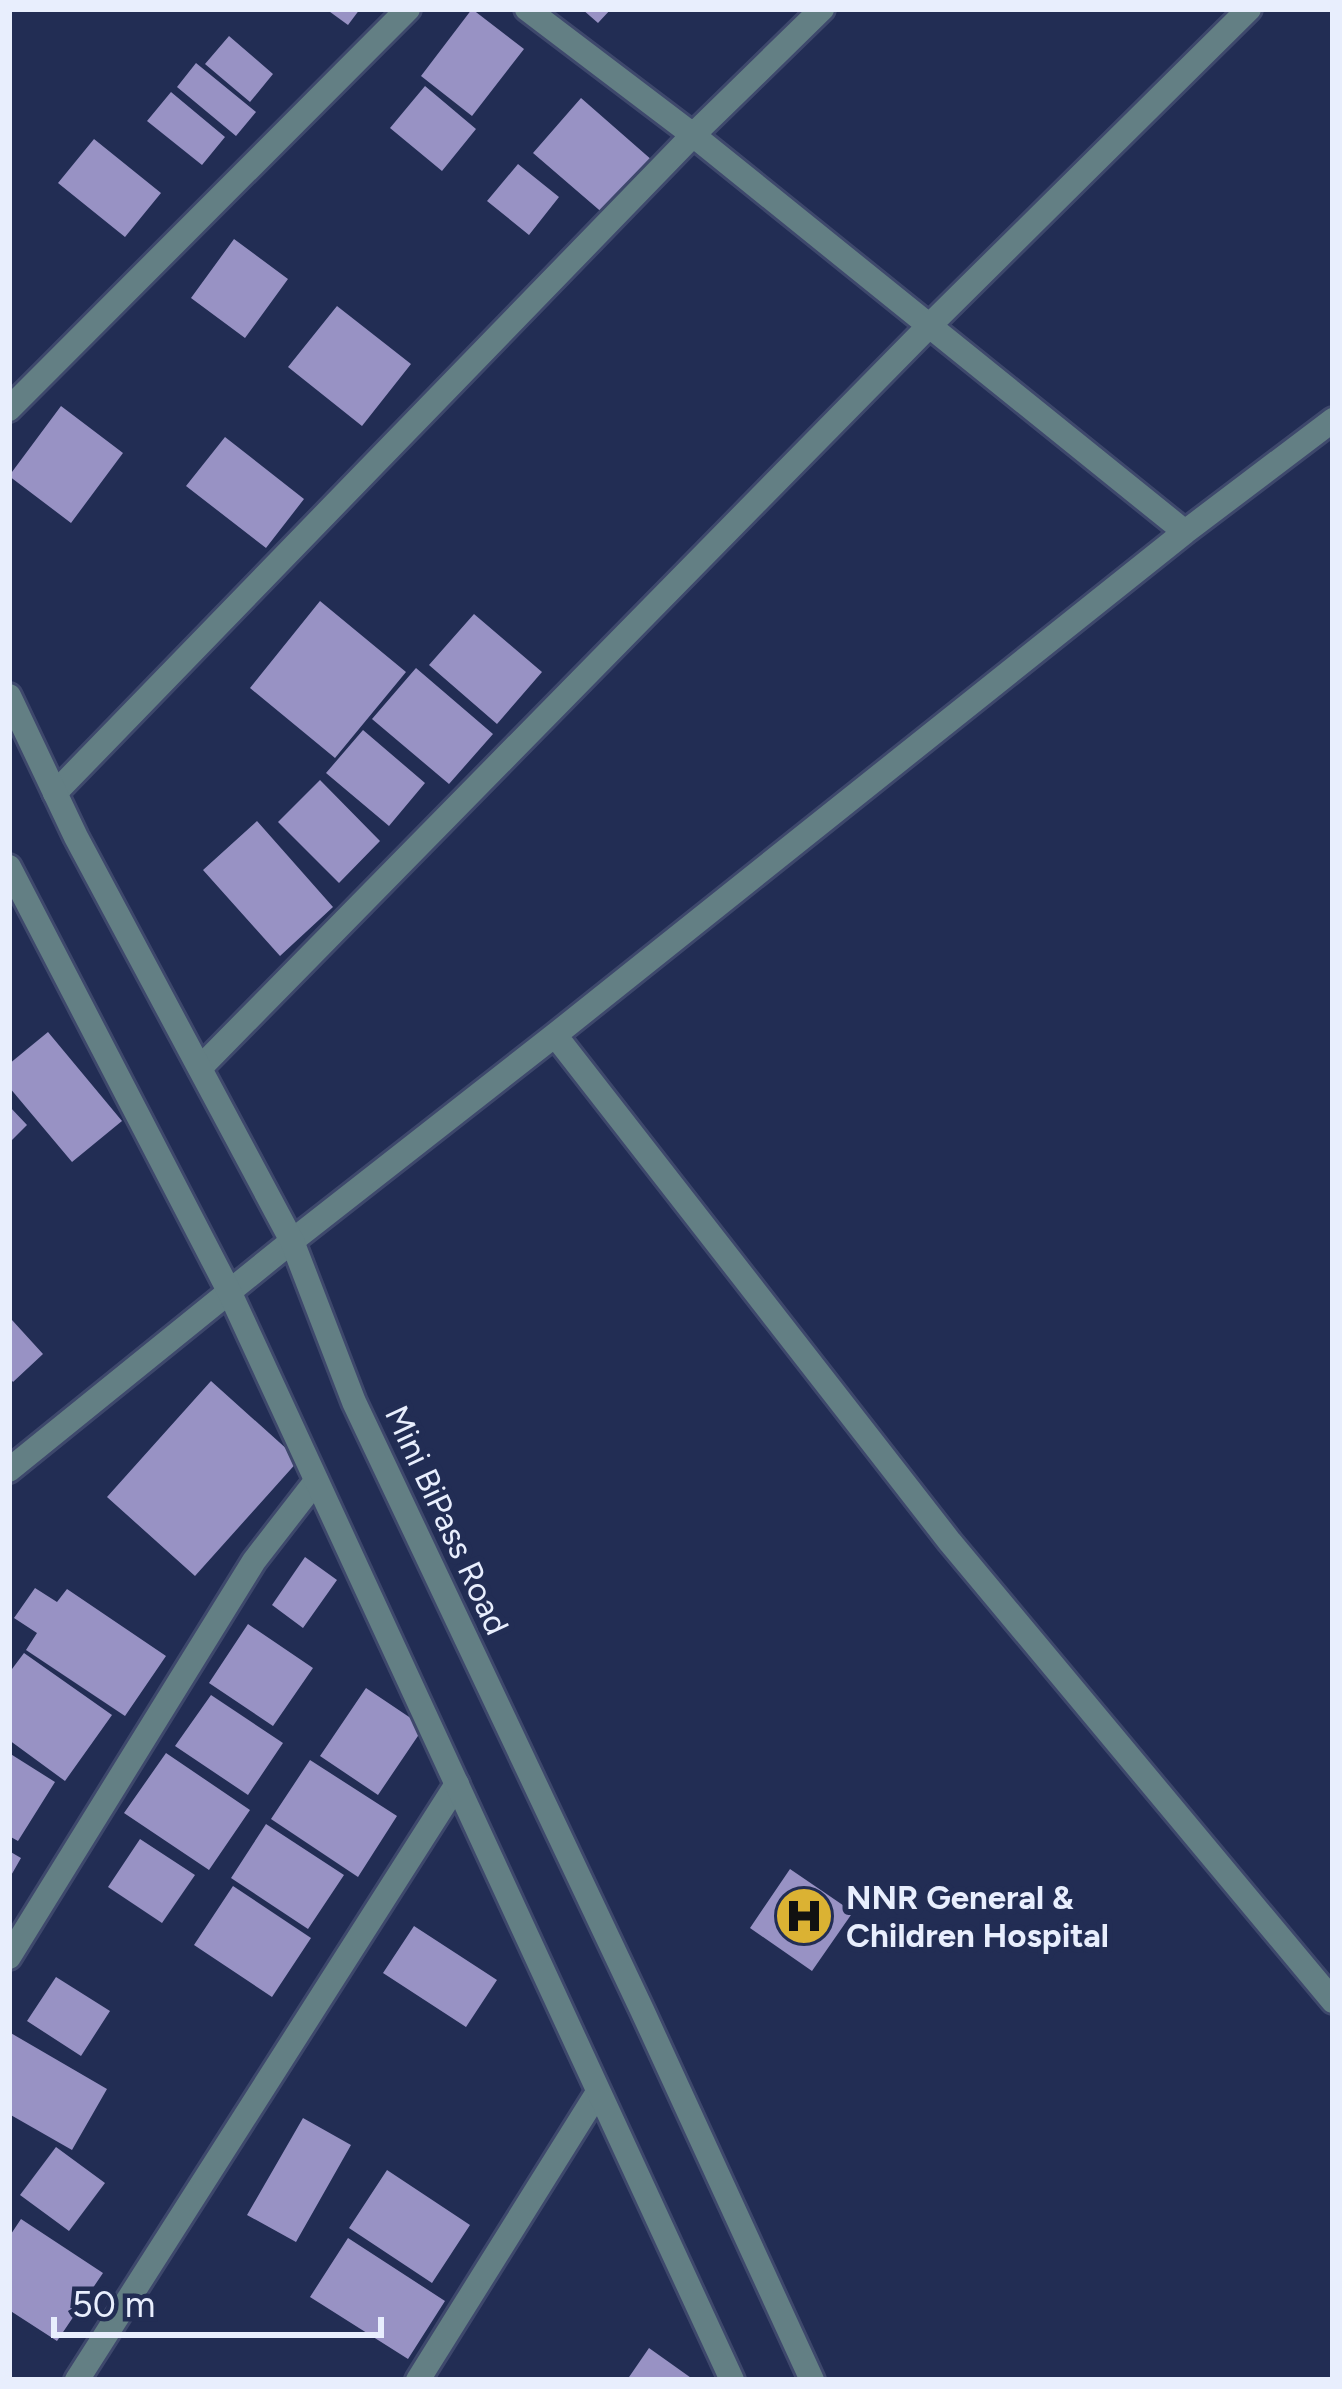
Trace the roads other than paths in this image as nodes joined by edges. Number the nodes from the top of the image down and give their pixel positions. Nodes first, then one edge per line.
1 (408, 9) edge
2 (527, 9) edge
3 (822, 9) edge
4 (1249, 9) edge
5 (693, 135) junction
6 (929, 326) junction
7 (9, 409) edge
8 (1333, 420) edge
9 (1186, 532) junction
10 (9, 696) edge
11 (55, 793) junction
12 (9, 869) edge
13 (556, 1036) junction
14 (200, 1068) junction
15 (292, 1241) junction
16 (230, 1291) junction
17 (9, 1470) edge
18 (316, 1481) junction
19 (457, 1784) junction
20 (9, 1957) edge
21 (1333, 2002) edge
22 (598, 2092) junction
23 (77, 2380) edge
24 (418, 2380) edge
25 (732, 2380) edge
26 (812, 2380) edge

1 - 7 street
2 - 5 street
3 - 5 street
4 - 6 street
5 - 6 street
5 - 11 street
6 - 9 street
6 - 14 street
8 - 9 street
9 - 13 street
10 - 11 street, Mini BiPass Road
11 - 14 street, Mini BiPass Road
12 - 16 street
13 - 15 street
13 - 21 street
14 - 15 street, Mini BiPass Road
15 - 16 street
15 - 26 street, Mini BiPass Road
16 - 17 street
16 - 18 street
18 - 19 street
18 - 20 street
19 - 22 street
19 - 23 street
22 - 24 street
22 - 25 street

